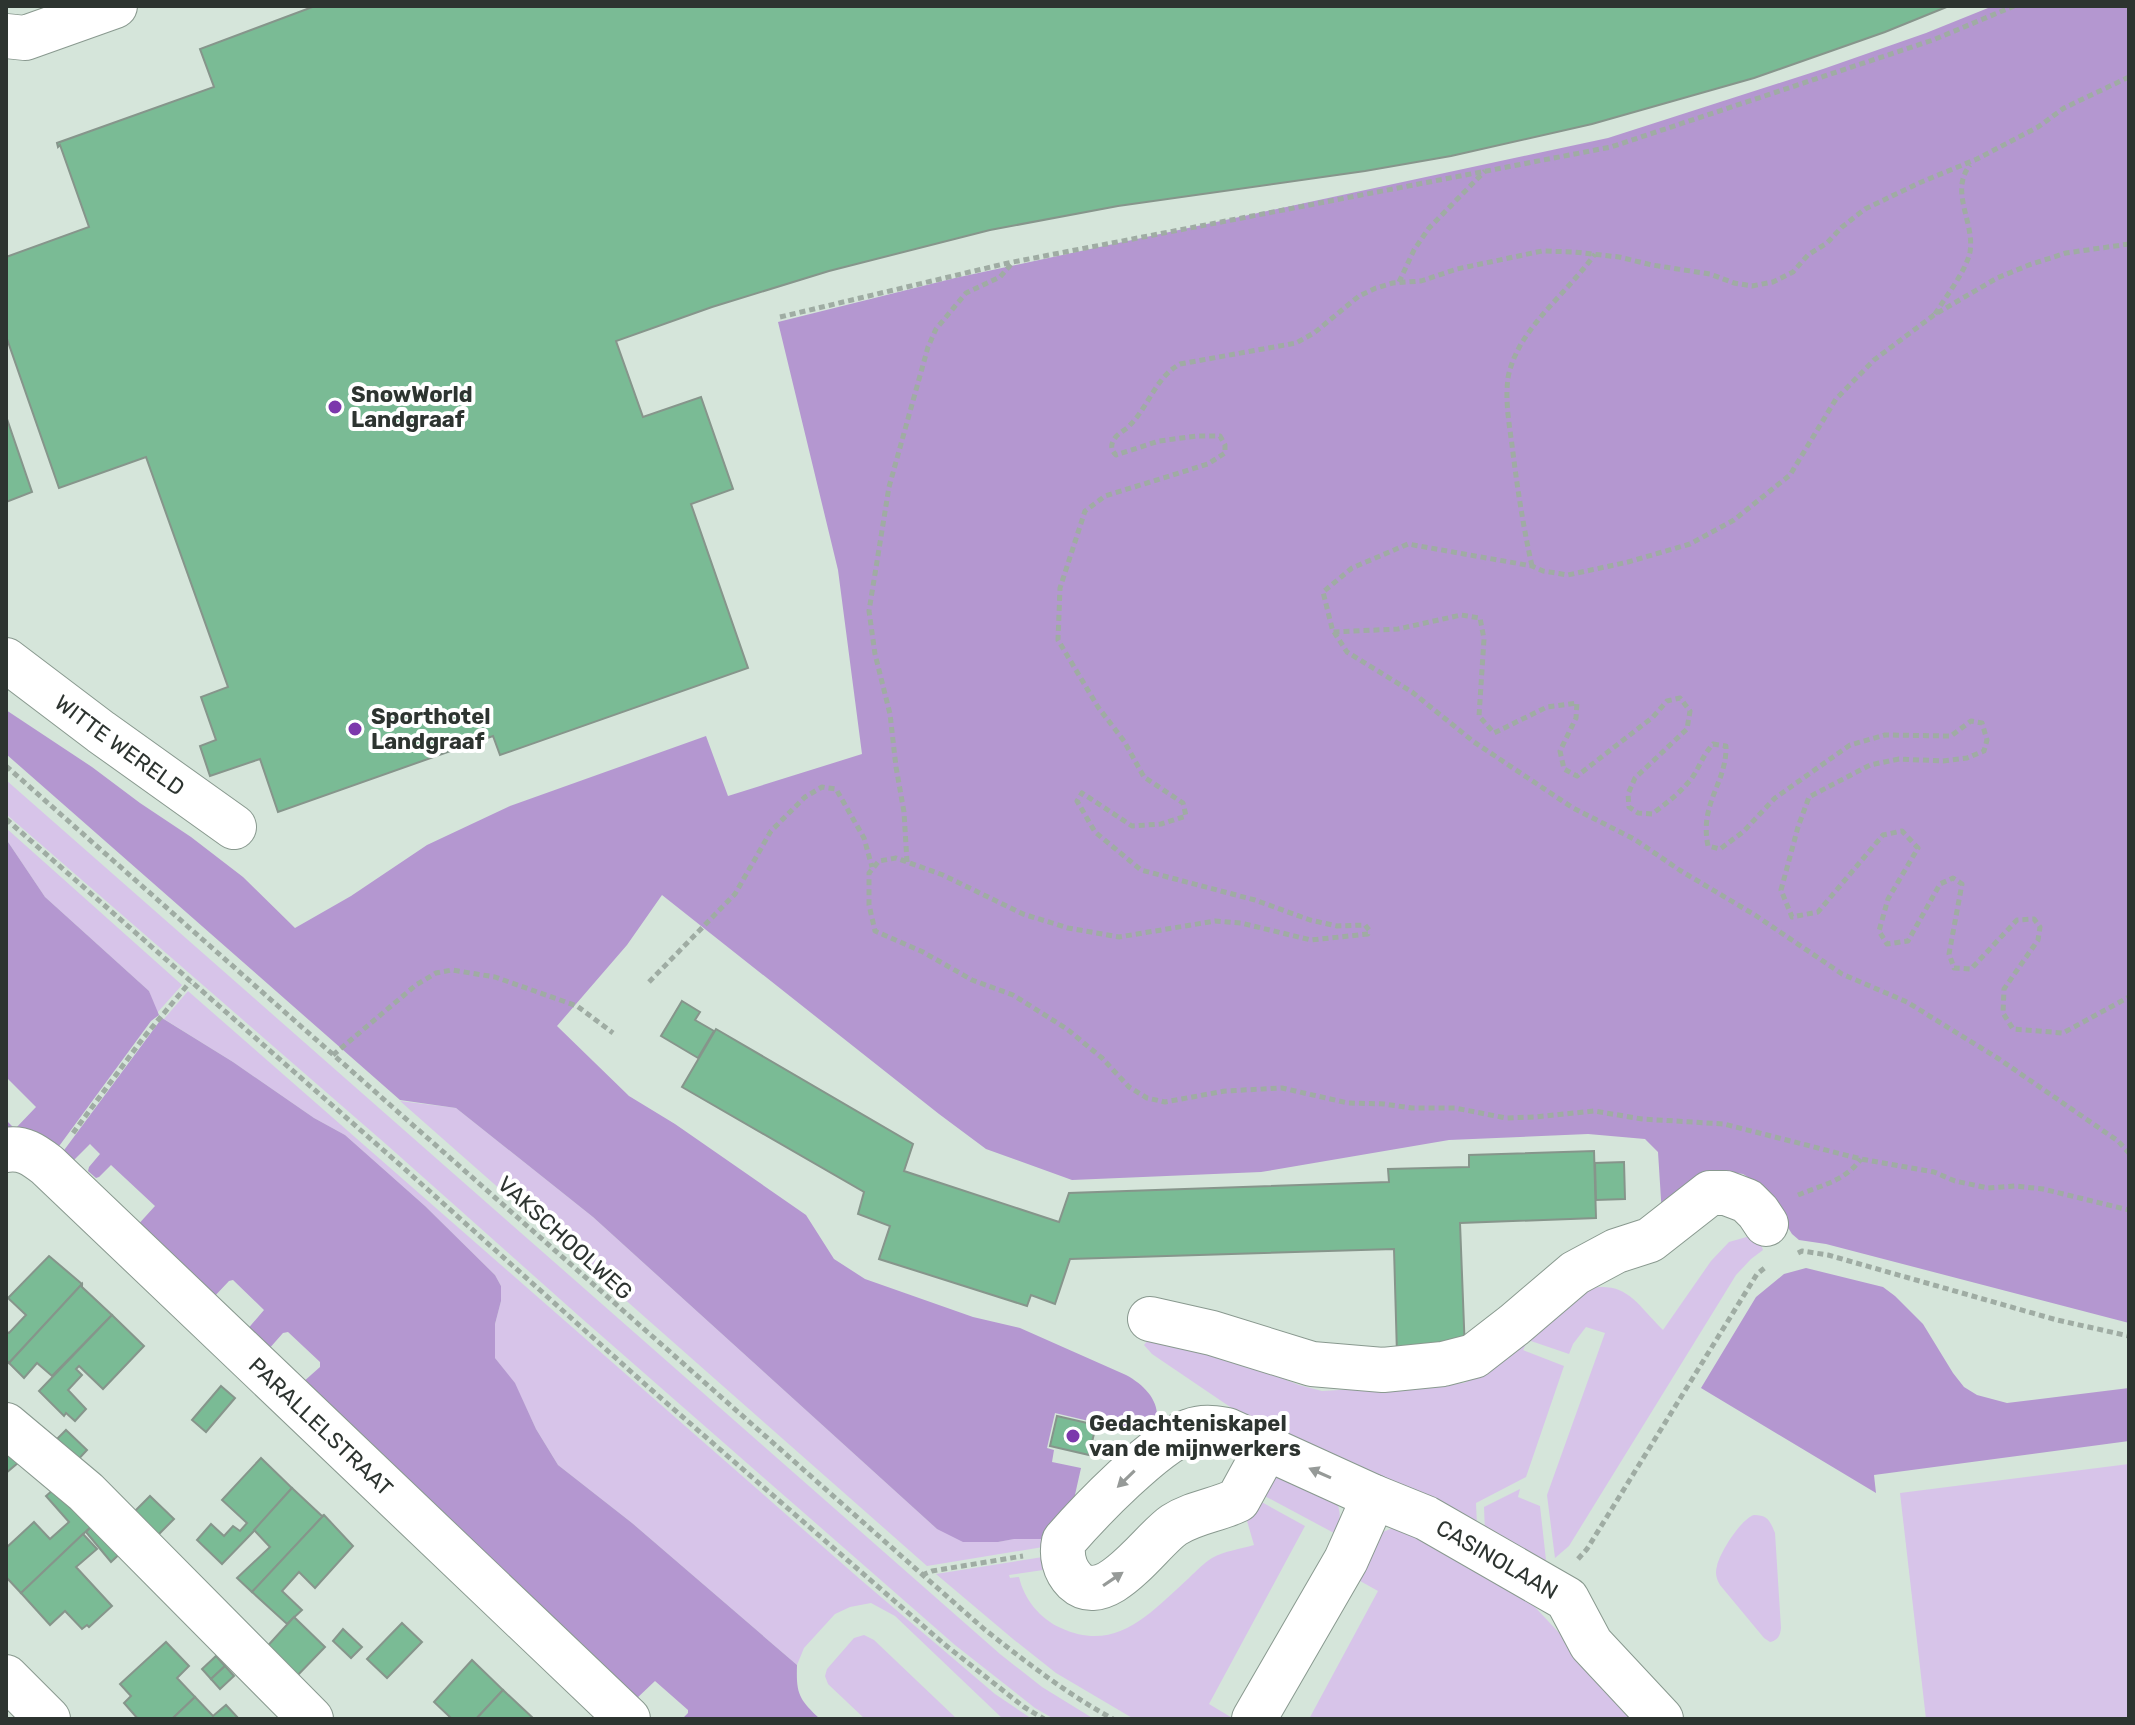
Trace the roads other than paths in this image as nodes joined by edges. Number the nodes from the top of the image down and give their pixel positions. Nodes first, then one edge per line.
1 (115, 6) edge
2 (6, 36) edge
3 (6, 660) edge
4 (234, 827) dead end
5 (6, 1150) edge
6 (1778, 1246) road end
7 (1150, 1319) dead end
8 (6, 1425) edge
9 (1266, 1449) junction
10 (1374, 1497) junction
11 (6, 1677) edge
12 (48, 1719) edge
13 (311, 1719) edge
14 (628, 1719) edge
15 (1254, 1719) edge
16 (1661, 1719) edge

1 - 2 street
3 - 4 street, WITTE WERELD
5 - 14 street, PARALLELSTRAAT
6 - 7 street
8 - 13 street
9 -> 9 street, CASINOLAAN
10 -> 9 street, CASINOLAAN
10 - 15 street
10 - 16 street, CASINOLAAN
11 - 12 street

